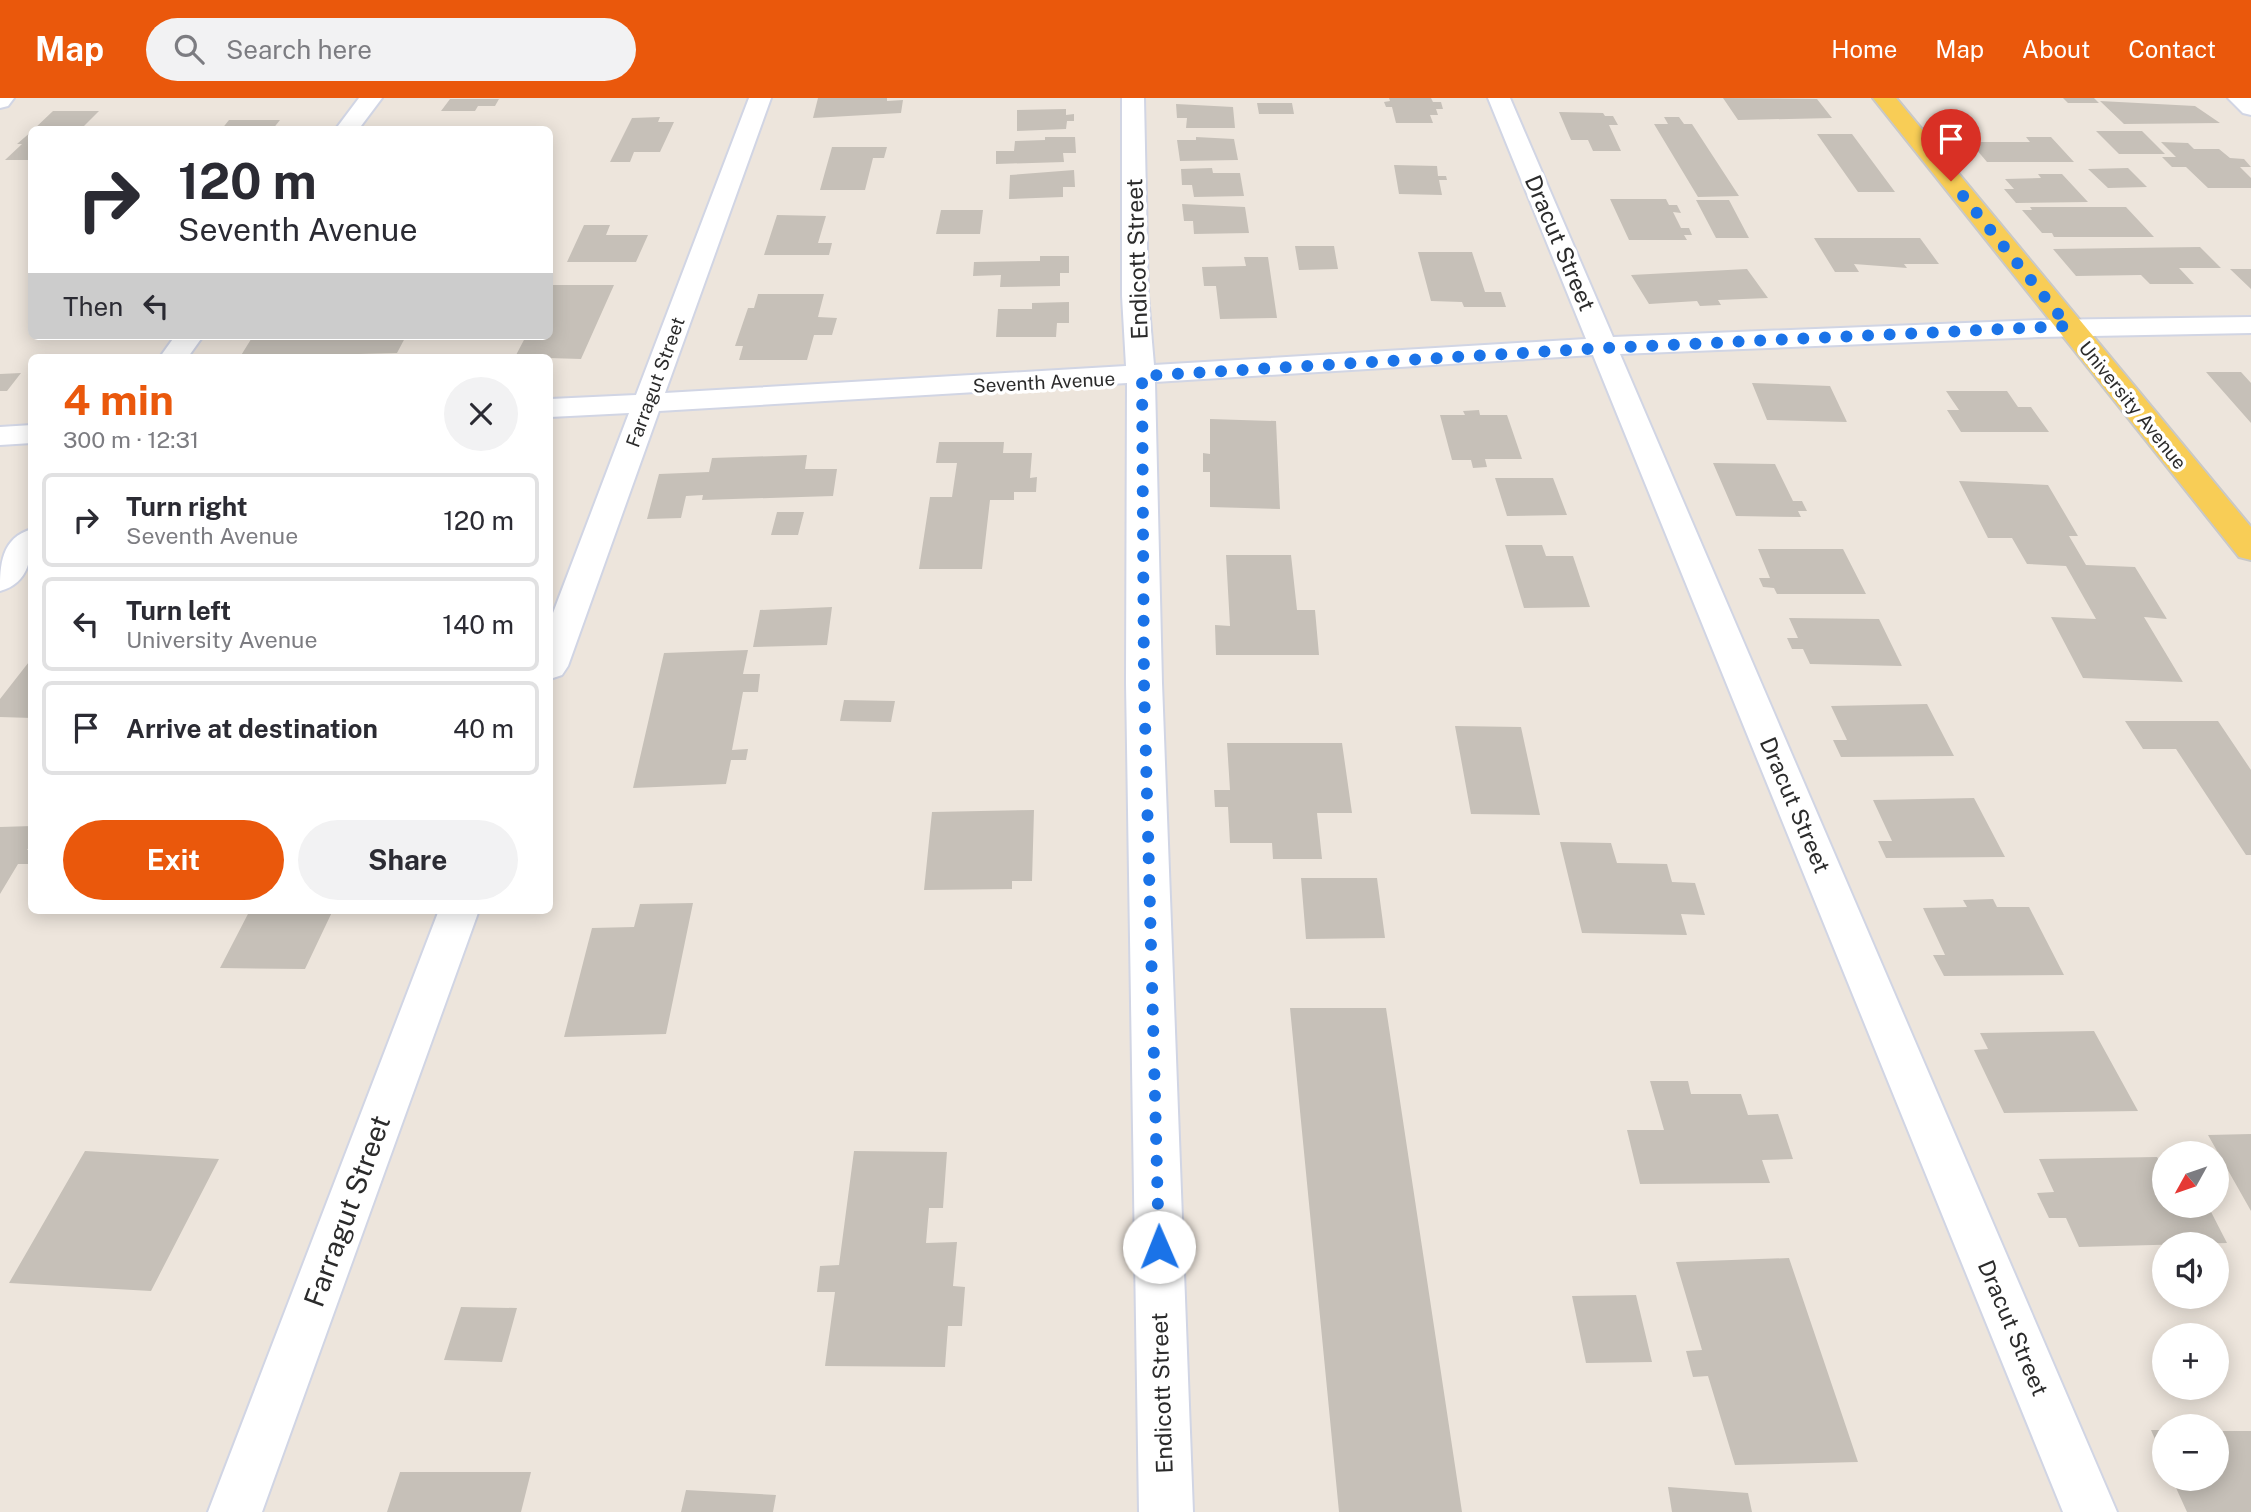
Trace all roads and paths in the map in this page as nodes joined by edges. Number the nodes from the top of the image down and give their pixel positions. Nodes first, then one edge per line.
1 (371, 98) edge
2 (760, 98) edge
3 (1133, 98) edge
4 (1499, 98) edge
5 (1884, 98) edge
6 (2239, 98) edge
7 (2251, 108) edge
8 (349, 126) edge
9 (2251, 325) edge
10 (2068, 326) junction
11 (187, 340) edge
12 (1604, 348) junction
13 (176, 354) edge
14 (1142, 376) junction
15 (647, 404) junction
16 (553, 408) edge
17 (28, 433) edge
18 (0, 436) edge
19 (28, 545) edge
20 (2251, 549) edge
21 (0, 580) edge
22 (553, 658) edge
23 (458, 914) edge
24 (235, 1512) edge
25 (1166, 1512) edge
26 (2090, 1512) edge

1 - 8 street
2 - 15 street, Farragut Street
3 - 14 street, Endicott Street
4 - 12 street, Dracut Street
5 - 10 main road, University Avenue
6 - 7 street
9 - 10 street, Seventh Avenue
10 - 12 street, Seventh Avenue
10 - 20 main road, University Avenue
11 - 13 street
12 - 14 street, Seventh Avenue
12 - 26 street, Dracut Street
14 - 15 street, Seventh Avenue
14 - 25 street, Endicott Street
15 - 16 street, Seventh Avenue
15 - 22 street, Farragut Street
17 - 18 street
19 - 21 street
23 - 24 street, Farragut Street

